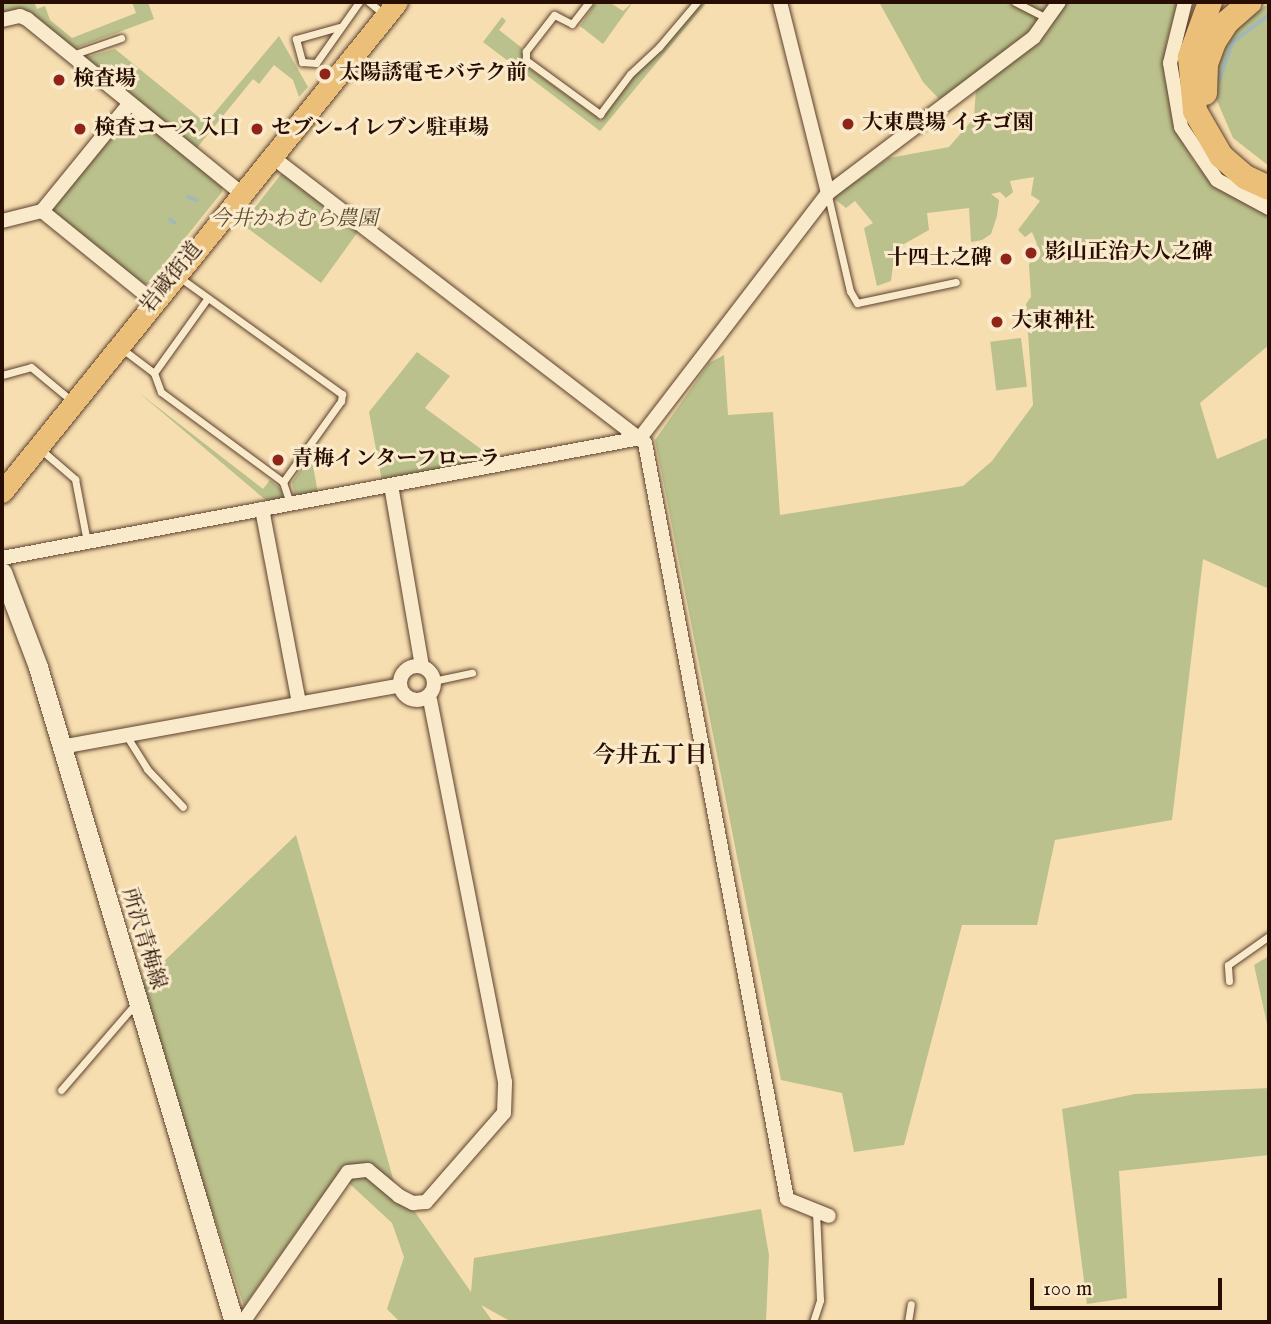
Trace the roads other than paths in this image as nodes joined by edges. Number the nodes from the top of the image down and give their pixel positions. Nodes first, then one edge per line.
1 (359, 2) edge
2 (589, 2) edge
3 (696, 2) edge
4 (780, 2) edge
5 (1015, 2) edge
6 (1059, 2) edge
7 (1185, 2) edge
8 (1210, 2) edge
9 (1250, 2) edge
10 (384, 6) edge
11 (2, 20) edge
12 (1049, 20) junction
13 (339, 27) junction
14 (121, 38) dead end
15 (71, 55) junction
16 (131, 103) junction
17 (271, 156) junction
18 (1269, 176) edge
19 (1269, 188) edge
20 (828, 193) junction
21 (241, 194) junction
22 (1269, 208) edge
23 (42, 211) junction
24 (2, 221) edge
25 (175, 274) junction
26 (956, 282) dead end
27 (207, 299) junction
28 (153, 301) junction
29 (118, 345) junction
30 (154, 373) junction
31 (2, 375) edge
32 (73, 402) junction
33 (640, 438) junction
34 (37, 447) junction
35 (11, 470) edge
36 (283, 482) junction
37 (391, 485) junction
38 (2, 492) edge
39 (290, 504) junction
40 (262, 509) junction
41 (87, 542) junction
42 (2, 558) edge
43 (2, 572) edge
44 (422, 666) junction
45 (472, 673) dead end
46 (433, 681) junction
47 (398, 686) junction
48 (430, 700) junction
49 (299, 703) junction
50 (125, 735) junction
51 (61, 747) junction
52 (183, 807) dead end
53 (1269, 936) edge
54 (1229, 981) dead end
55 (138, 1000) junction
56 (61, 1090) dead end
57 (822, 1214) joint
58 (911, 1304) dead end
59 (234, 1322) edge
60 (243, 1322) edge
61 (813, 1322) edge
62 (908, 1322) edge

1 - 13 lane
2 - 3 lane
4 - 20 street
5 - 12 lane
6 - 12 street
7 - 22 street
8 - 19 highway
9 - 18 highway
10 - 17 main road, 岩蔵街道
11 - 15 street
12 - 20 street
13 - 13 lane
14 - 15 lane
15 - 16 street
16 - 21 street
16 - 23 street
17 - 21 main road, 岩蔵街道
17 - 33 street
20 - 26 lane
20 - 33 street
21 - 25 main road, 岩蔵街道
23 - 24 street
23 - 28 street
25 - 27 lane
25 - 28 main road, 岩蔵街道
27 - 30 lane
27 - 36 lane
28 - 29 main road, 岩蔵街道
29 - 30 lane
29 - 32 main road, 岩蔵街道
30 - 36 lane
31 - 32 lane
32 - 34 main road, 岩蔵街道
33 - 37 street
33 - 57 street
34 - 35 main road, 岩蔵街道
34 - 41 lane
35 - 38 main road, 岩蔵街道
36 - 39 lane
37 - 39 street
37 - 44 street
39 - 40 street
40 - 41 street
40 - 49 street
41 - 42 street
43 - 51 main road, 所沢青梅線
44 - 46 street
44 - 47 street
45 - 46 lane
46 - 48 street
47 - 48 street
47 - 49 street
48 - 60 street
49 - 50 street
50 - 51 street
50 - 52 lane
51 - 55 main road, 所沢青梅線
53 - 54 lane
55 - 56 lane
55 - 59 main road, 所沢青梅線
57 - 61 lane
58 - 62 lane

